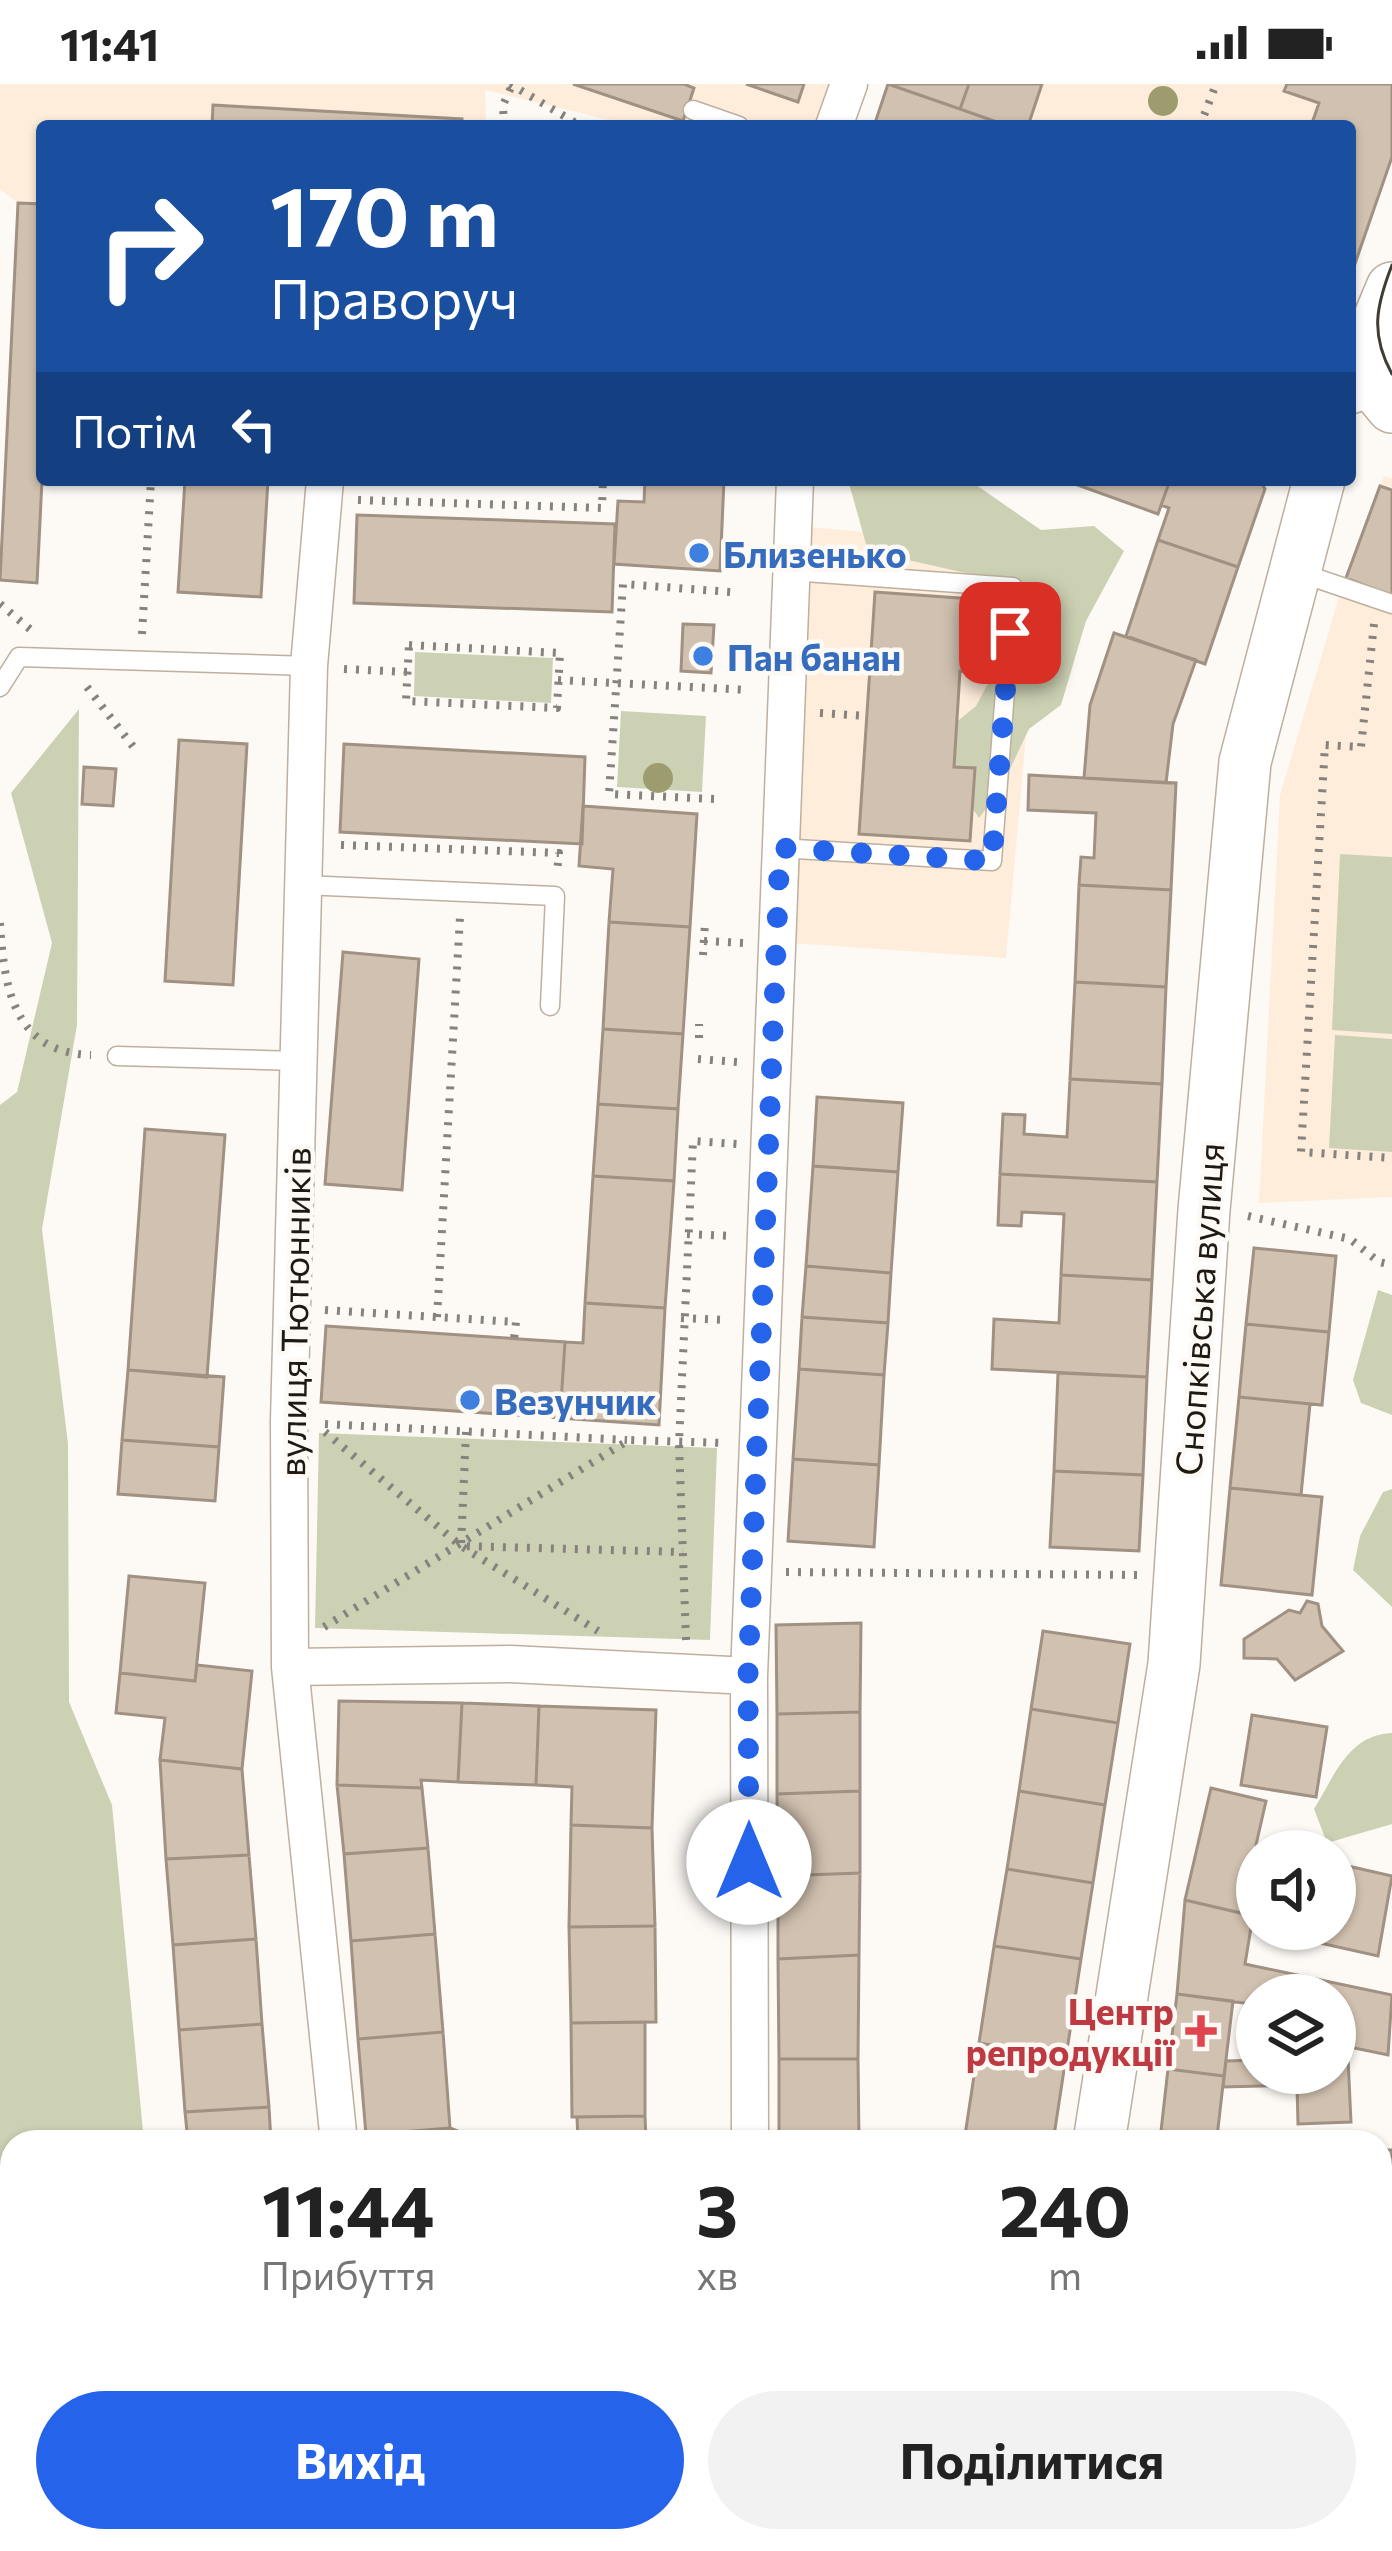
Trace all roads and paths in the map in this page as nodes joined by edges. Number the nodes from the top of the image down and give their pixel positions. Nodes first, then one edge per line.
1 (849, 84) edge
2 (1216, 84) edge
3 (511, 85) edge
4 (693, 110) dead end
5 (504, 120) edge
6 (571, 120) edge
7 (722, 120) edge
8 (836, 120) edge
9 (1202, 120) edge
10 (1392, 288) edge
11 (1359, 372) edge
12 (1392, 407) edge
13 (151, 486) edge
14 (604, 486) edge
15 (795, 486) edge
16 (1318, 486) edge
17 (338, 490) edge
18 (791, 571) junction
19 (1298, 572) junction
20 (731, 592) dead end
21 (1385, 602) edge
22 (65, 658) junction
23 (140, 661) junction
24 (323, 668) junction
25 (408, 672) junction
26 (558, 680) junction
27 (616, 684) junction
28 (0, 687) edge
29 (761, 691) dead end
30 (818, 712) dead end
31 (867, 716) dead end
32 (134, 749) dead end
33 (714, 799) dead end
34 (328, 844) dead end
35 (780, 848) junction
36 (559, 853) dead end
37 (303, 885) junction
38 (462, 892) junction
39 (0, 922) edge
40 (705, 923) dead end
41 (703, 955) dead end
42 (550, 1006) dead end
43 (699, 1024) dead end
44 (699, 1038) dead end
45 (77, 1055) dead end
46 (117, 1056) dead end
47 (298, 1061) junction
48 (693, 1142) dead end
49 (1392, 1159) edge
50 (1241, 1214) dead end
51 (1392, 1264) edge
52 (311, 1309) dead end
53 (437, 1317) junction
54 (514, 1339) dead end
55 (466, 1432) junction
56 (629, 1440) junction
57 (679, 1442) junction
58 (733, 1443) dead end
59 (461, 1546) junction
60 (682, 1552) junction
61 (773, 1572) dead end
62 (1151, 1575) dead end
63 (589, 1625) dead end
64 (686, 1651) dead end
65 (298, 1652) junction
66 (748, 1676) junction
67 (338, 2130) edge
68 (750, 2130) edge
69 (1101, 2130) edge

1 - 8 street
2 - 9 path
3 - 5 path
3 - 6 path
4 - 7 lane
10 - 11 main road
11 - 12 main road
13 - 23 path
14 - 17 path
15 - 18 street
16 - 19 main road, Снопківська вулиця
17 - 24 street, вулиця Тютюнників
18 - 35 street
18 - 35 lane
19 - 21 lane
19 - 69 main road, Снопківська вулиця
20 - 27 path
21 - 49 path
22 - 23 lane
22 - 28 lane
22 - 32 path
23 - 24 lane
24 - 25 path
24 - 37 street, вулиця Тютюнників
25 - 26 path
25 - 26 path
26 - 27 path
27 - 29 path
27 - 33 path
30 - 31 path
34 - 36 path
35 - 66 street
37 - 38 lane
37 - 47 street, вулиця Тютюнників
38 - 42 lane
38 - 53 path
39 - 45 path
40 - 41 path
43 - 44 path
46 - 47 lane
47 - 65 street, вулиця Тютюнників
48 - 57 path
50 - 51 path
52 - 53 path
53 - 54 path
55 - 56 path
55 - 59 path
55 - 59 path
56 - 57 path
56 - 59 path
57 - 58 path
57 - 60 path
59 - 60 path
59 - 63 path
59 - 65 path
60 - 64 path
61 - 62 path
65 - 66 street
65 - 67 street, вулиця Тютюнників
66 - 68 street

